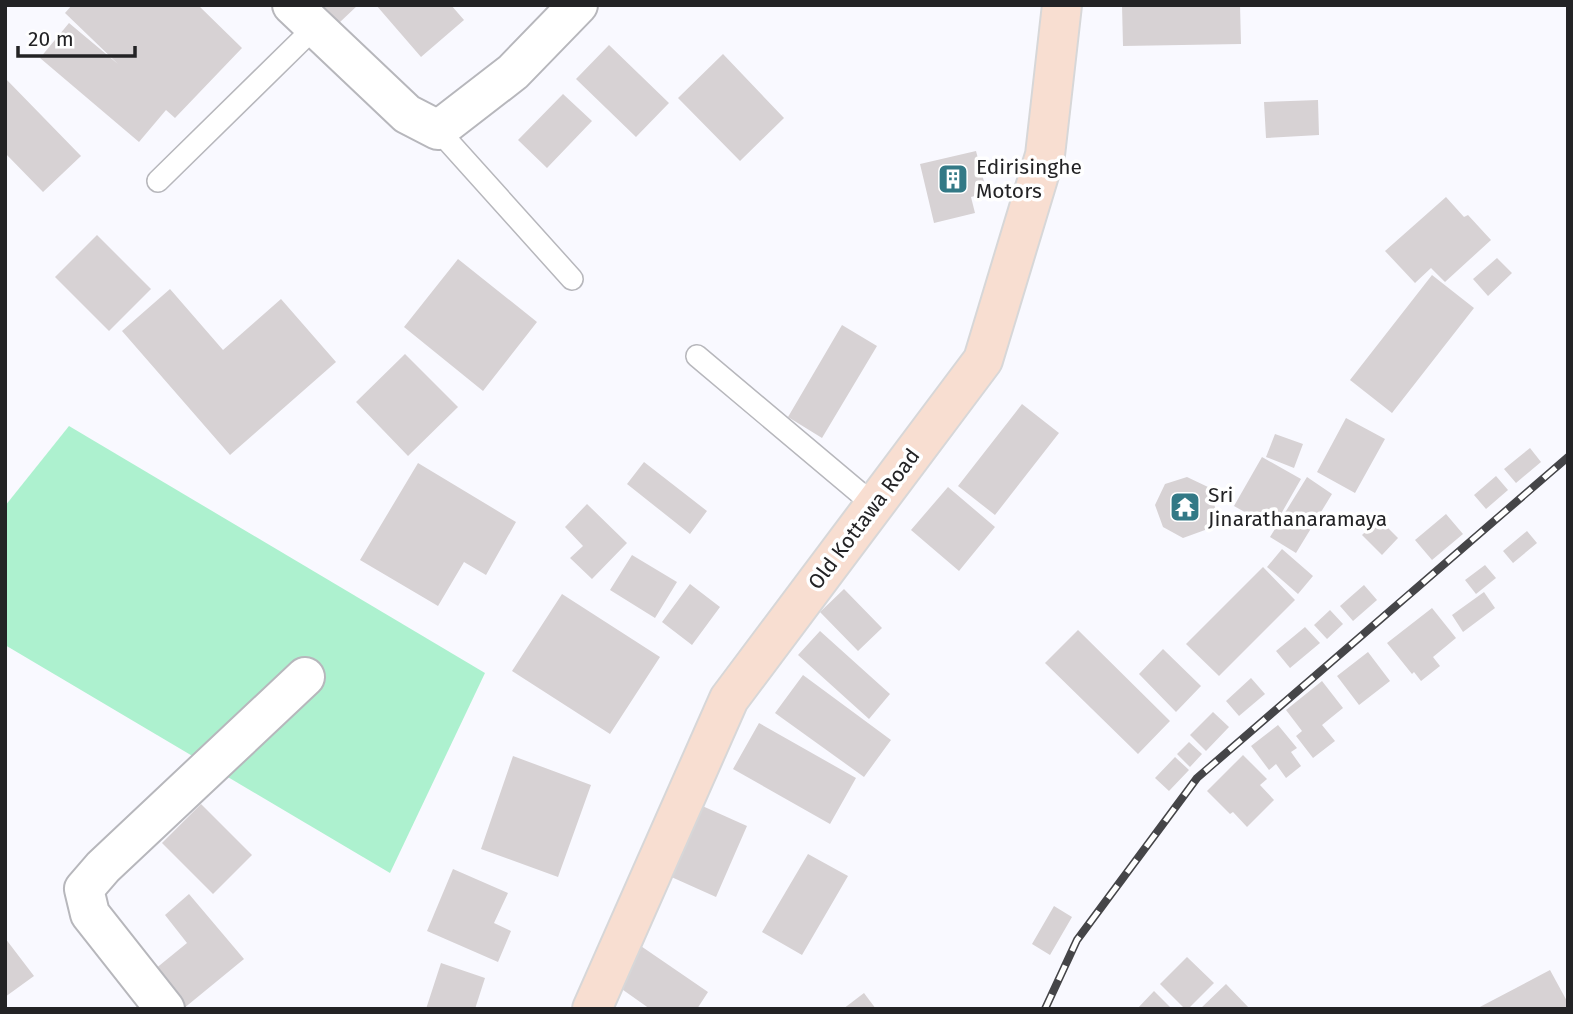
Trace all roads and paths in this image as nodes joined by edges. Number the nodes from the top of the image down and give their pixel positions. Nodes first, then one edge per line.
1 (578, 5) edge
2 (1062, 5) edge
3 (303, 16) edge
4 (438, 130) junction
5 (158, 181) dead end
6 (572, 279) dead end
7 (697, 356) dead end
8 (874, 505) junction
9 (305, 677) dead end
10 (165, 1009) edge
11 (592, 1009) edge

1 - 4 street
2 - 8 main road, Old Kottawa Road
3 - 4 street
3 - 5 lane
4 - 6 lane
7 - 8 lane
8 - 11 main road, Old Kottawa Road
9 - 10 street

